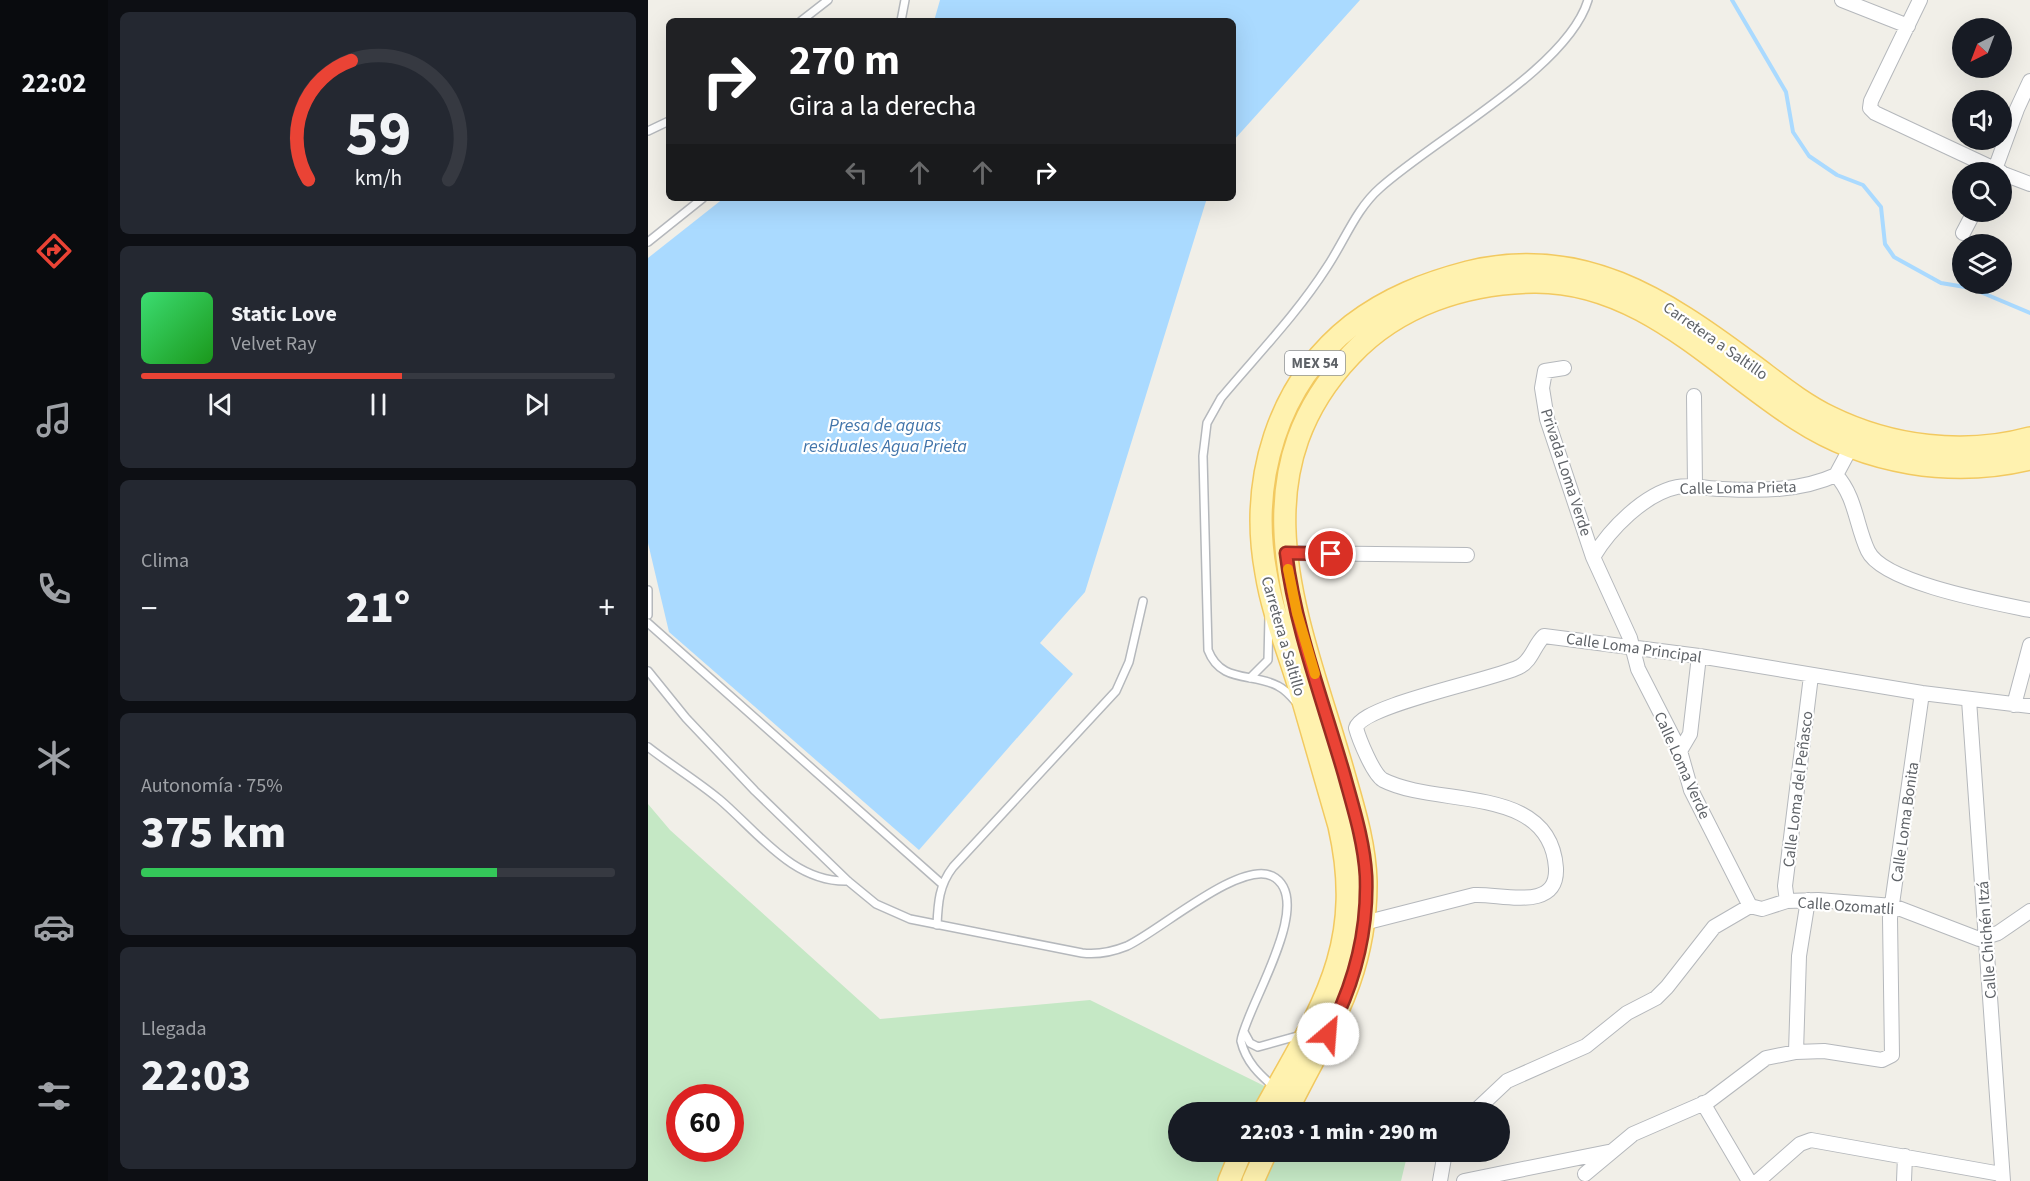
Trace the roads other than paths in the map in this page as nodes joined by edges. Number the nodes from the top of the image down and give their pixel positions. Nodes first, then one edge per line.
1 (828, 0) edge
2 (905, 0) edge
3 (1588, 0) edge
4 (1842, 0) edge
5 (1920, 0) edge
6 (805, 18) edge
7 (902, 18) edge
8 (1908, 26) junction
9 (2030, 81) edge
10 (2026, 100) edge
11 (666, 122) edge
12 (648, 131) edge
13 (1977, 162) edge
14 (2002, 162) edge
15 (2012, 177) edge
16 (2030, 184) edge
17 (699, 201) edge
18 (1969, 222) edge
19 (1963, 233) dead end
20 (648, 242) edge
21 (1564, 368) dead end
22 (1694, 396) dead end
23 (2030, 438) edge
24 (1851, 447) junction
25 (2030, 459) edge
26 (1836, 475) junction
27 (1695, 486) junction
28 (1286, 553) junction
29 (1467, 555) dead end
30 (1593, 556) junction
31 (648, 590) edge
32 (1271, 596) junction
33 (1143, 601) dead end
34 (2030, 610) edge
35 (648, 615) edge
36 (648, 623) edge
37 (2030, 645) edge
38 (1633, 648) junction
39 (1699, 656) junction
40 (648, 671) edge
41 (1811, 676) junction
42 (1250, 678) junction
43 (1922, 693) junction
44 (1969, 700) junction
45 (2014, 705) junction
46 (2030, 706) edge
47 (1306, 713) junction
48 (648, 747) edge
49 (1680, 752) junction
50 (848, 881) junction
51 (942, 884) junction
52 (1808, 900) junction
53 (1787, 901) junction
54 (1750, 906) junction
55 (1893, 906) junction
56 (2030, 911) edge
57 (1364, 923) junction
58 (937, 925) junction
59 (1985, 938) junction
60 (1244, 1032) junction
61 (1306, 1034) junction
62 (1796, 1052) junction
63 (1276, 1089) junction
64 (1269, 1102) edge
65 (1292, 1102) edge
66 (1485, 1102) edge
67 (1703, 1103) junction
68 (1610, 1152) junction
69 (1905, 1156) junction
70 (1237, 1162) edge
71 (1261, 1162) edge
72 (1443, 1162) edge
73 (1585, 1174) dead end
74 (2002, 1178) edge
75 (1229, 1181) edge
76 (1252, 1181) edge
77 (1440, 1181) edge
78 (1464, 1181) edge
79 (1749, 1181) edge
80 (1758, 1181) edge
81 (1904, 1181) edge

1 - 6 lane
2 - 7 lane
3 - 42 lane
4 - 8 street
5 - 8 street
8 - 13 street
9 - 10 street
10 - 14 street
11 - 12 lane
15 - 16 street
17 - 20 lane
18 - 19 street
21 - 30 street, Privada Loma Verde
22 - 27 street
23 - 32 main road, Carretera a Saltillo / MEX 54
24 - 25 main road, Carretera a Saltillo / MEX 54
24 - 26 street
24 - 28 main road, Carretera a Saltillo / MEX 54
26 - 27 street, Calle Loma Prieta
26 - 34 street
27 - 30 street, Calle Loma Prieta
28 - 29 street
28 - 57 main road, Carretera a Saltillo / MEX 54
30 - 38 street, Calle Loma Verde
31 - 35 lane
32 - 42 lane
32 - 47 main road, Carretera a Saltillo / MEX 54
33 - 51 lane
36 - 51 lane
37 - 45 street
38 - 39 street, Calle Loma Principal
38 - 49 street, Calle Loma Verde
38 - 57 street, Calle Loma Principal
39 - 41 street, Calle Loma Principal
39 - 49 street
40 - 50 lane
41 - 43 street, Calle Loma Principal
41 - 53 street, Calle Loma del Peñasco
42 - 47 lane
43 - 44 street, Calle Loma Principal
43 - 55 street, Calle Loma Bonita
44 - 45 street, Calle Loma Principal
44 - 59 street, Calle Chichén Itzá
45 - 46 street, Calle Loma Principal
47 - 61 main road, Carretera a Saltillo / MEX 54
48 - 50 lane
49 - 54 street, Calle Loma Verde
50 - 58 lane
51 - 58 lane
52 - 53 street, Calle Ozomatli
52 - 55 street, Calle Ozomatli
52 - 62 street
53 - 54 street, Calle Ozomatli
54 - 66 street, Calle Ozomatli
55 - 59 street, Calle Ozomatli
55 - 62 street, Calle Loma Bonita
56 - 59 street
57 - 65 main road, Carretera a Saltillo / MEX 54
58 - 60 lane
59 - 74 street, Calle Chichén Itzá
60 - 61 lane
60 - 63 lane
61 - 63 main road, Carretera a Saltillo / MEX 54
62 - 67 street
63 - 64 main road, Carretera a Saltillo / MEX 54
67 - 68 street
67 - 79 street
68 - 73 street
68 - 78 street
69 - 74 street
69 - 80 street
69 - 81 street
70 - 75 main road
71 - 76 main road
72 - 77 street

